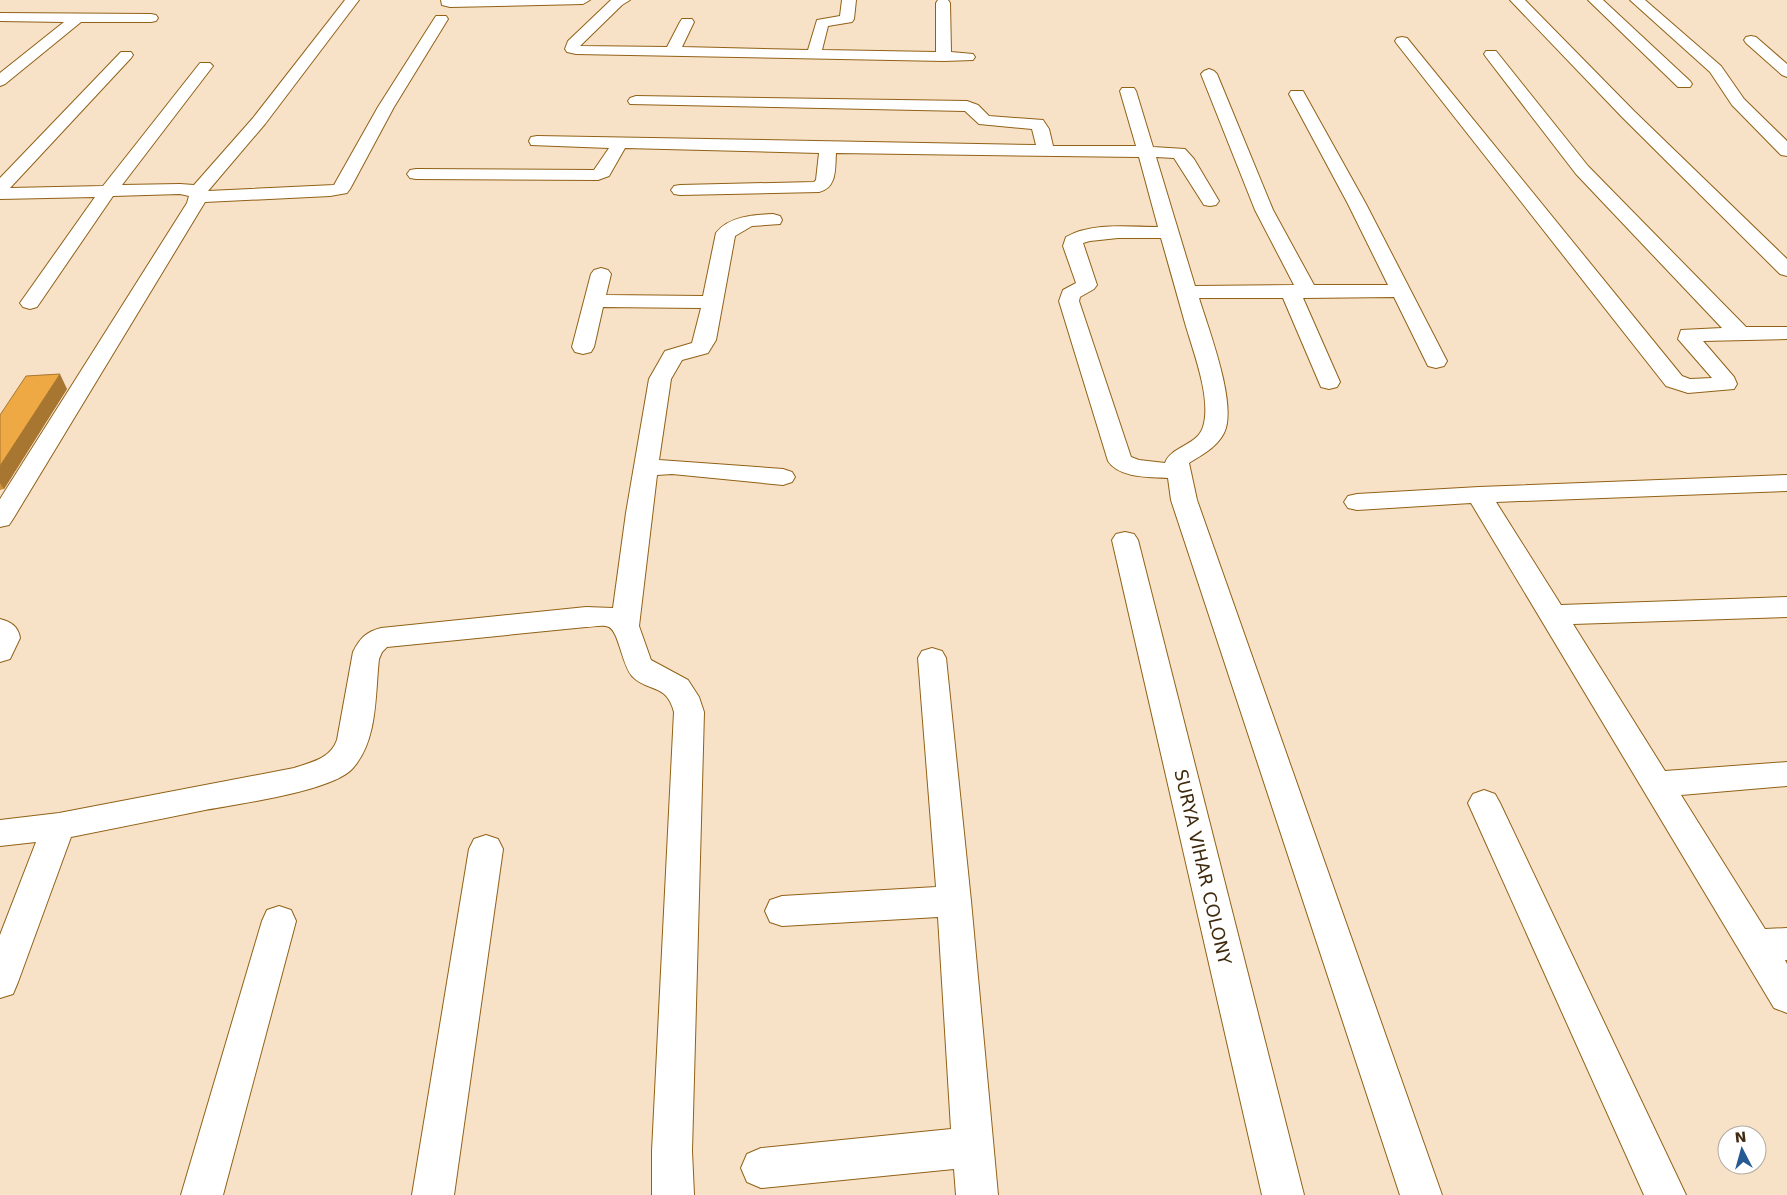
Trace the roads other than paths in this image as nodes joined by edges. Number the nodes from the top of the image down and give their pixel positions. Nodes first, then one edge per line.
1 (352, 0) edge
2 (448, 0) edge
3 (583, 0) edge
4 (617, 0) edge
5 (622, 0) edge
6 (849, 0) edge
7 (1517, 0) edge
8 (1595, 0) edge
9 (1637, 0) edge
10 (943, 3) dead end
11 (53, 6) dead end
12 (0, 17) edge
13 (38, 18) junction
14 (77, 18) junction
15 (151, 18) dead end
16 (441, 19) dead end
17 (687, 22) dead end
18 (1751, 40) dead end
19 (1402, 41) dead end
20 (672, 52) junction
21 (814, 54) junction
22 (1491, 54) dead end
23 (126, 55) dead end
24 (944, 57) junction
25 (968, 58) dead end
26 (205, 66) dead end
27 (1787, 72) edge
28 (1209, 74) dead end
29 (0, 81) edge
30 (1684, 84) dead end
31 (1128, 90) dead end
32 (1297, 94) dead end
33 (636, 101) dead end
34 (537, 141) dead end
35 (620, 143) junction
36 (828, 148) junction
37 (1046, 150) junction
38 (1145, 151) junction
39 (1787, 151) edge
40 (416, 174) dead end
41 (680, 190) dead end
42 (108, 191) junction
43 (1, 194) edge
44 (198, 195) junction
45 (1210, 201) dead end
46 (773, 220) dead end
47 (1168, 232) junction
48 (1787, 270) edge
49 (601, 274) dead end
50 (1298, 291) junction
51 (1400, 291) junction
52 (1186, 292) junction
53 (594, 301) junction
54 (712, 302) junction
55 (30, 303) dead end
56 (1787, 333) edge
57 (1740, 334) junction
58 (583, 347) dead end
59 (1436, 361) dead end
60 (1329, 382) dead end
61 (646, 468) junction
62 (1178, 472) junction
63 (783, 478) dead end
64 (1787, 483) edge
65 (1478, 494) junction
66 (1357, 502) dead end
67 (0, 519) edge
68 (1125, 540) dead end
69 (1787, 607) edge
70 (1553, 616) junction
71 (625, 625) junction
72 (0, 629) edge
73 (0, 652) edge
74 (932, 658) dead end
75 (1787, 774) edge
76 (1657, 784) junction
77 (1484, 803) dead end
78 (59, 826) junction
79 (0, 833) edge
80 (486, 849) dead end
81 (954, 900) junction
82 (782, 911) dead end
83 (278, 922) dead end
84 (1771, 944) edge
85 (0, 982) edge
86 (1787, 996) edge
87 (972, 1147) junction
88 (761, 1168) dead end
89 (202, 1195) edge
90 (432, 1195) edge
91 (673, 1195) edge
92 (977, 1195) edge
93 (1283, 1195) edge
94 (1421, 1195) edge
95 (1665, 1195) edge

1 - 44 street
2 - 3 street
4 - 5 street
5 - 20 street
6 - 21 street
7 - 48 street
8 - 30 street
9 - 39 street
10 - 24 street
11 - 13 street
12 - 13 street
13 - 14 street
14 - 15 street
14 - 29 street
16 - 44 street
17 - 20 street
18 - 27 street
19 - 57 street
20 - 21 street
21 - 24 street
22 - 57 street
23 - 43 street
24 - 25 street
26 - 42 street
28 - 50 street
31 - 38 street
32 - 51 street
33 - 37 street
34 - 35 street
35 - 36 street
35 - 40 street
36 - 37 street
36 - 41 street
37 - 38 street
38 - 45 street
38 - 47 street
42 - 43 street
42 - 44 street
42 - 55 street
44 - 67 street
46 - 54 street
47 - 52 street
47 - 62 street
49 - 53 street
50 - 51 street
50 - 52 street
50 - 60 street
51 - 59 street
52 - 62 street
53 - 54 street
53 - 58 street
54 - 61 street
56 - 57 street
61 - 63 street
61 - 71 street
62 - 94 street
64 - 65 street
65 - 66 street
65 - 70 street
68 - 93 street, SURYA VIHAR COLONY
69 - 70 street
70 - 76 street
71 - 78 street
71 - 91 street
72 - 73 street
74 - 81 street
75 - 76 street
76 - 84 street
77 - 95 street
78 - 79 street
78 - 85 street
80 - 90 street
81 - 82 street
81 - 87 street
83 - 89 street
84 - 86 street
87 - 88 street
87 - 92 street

